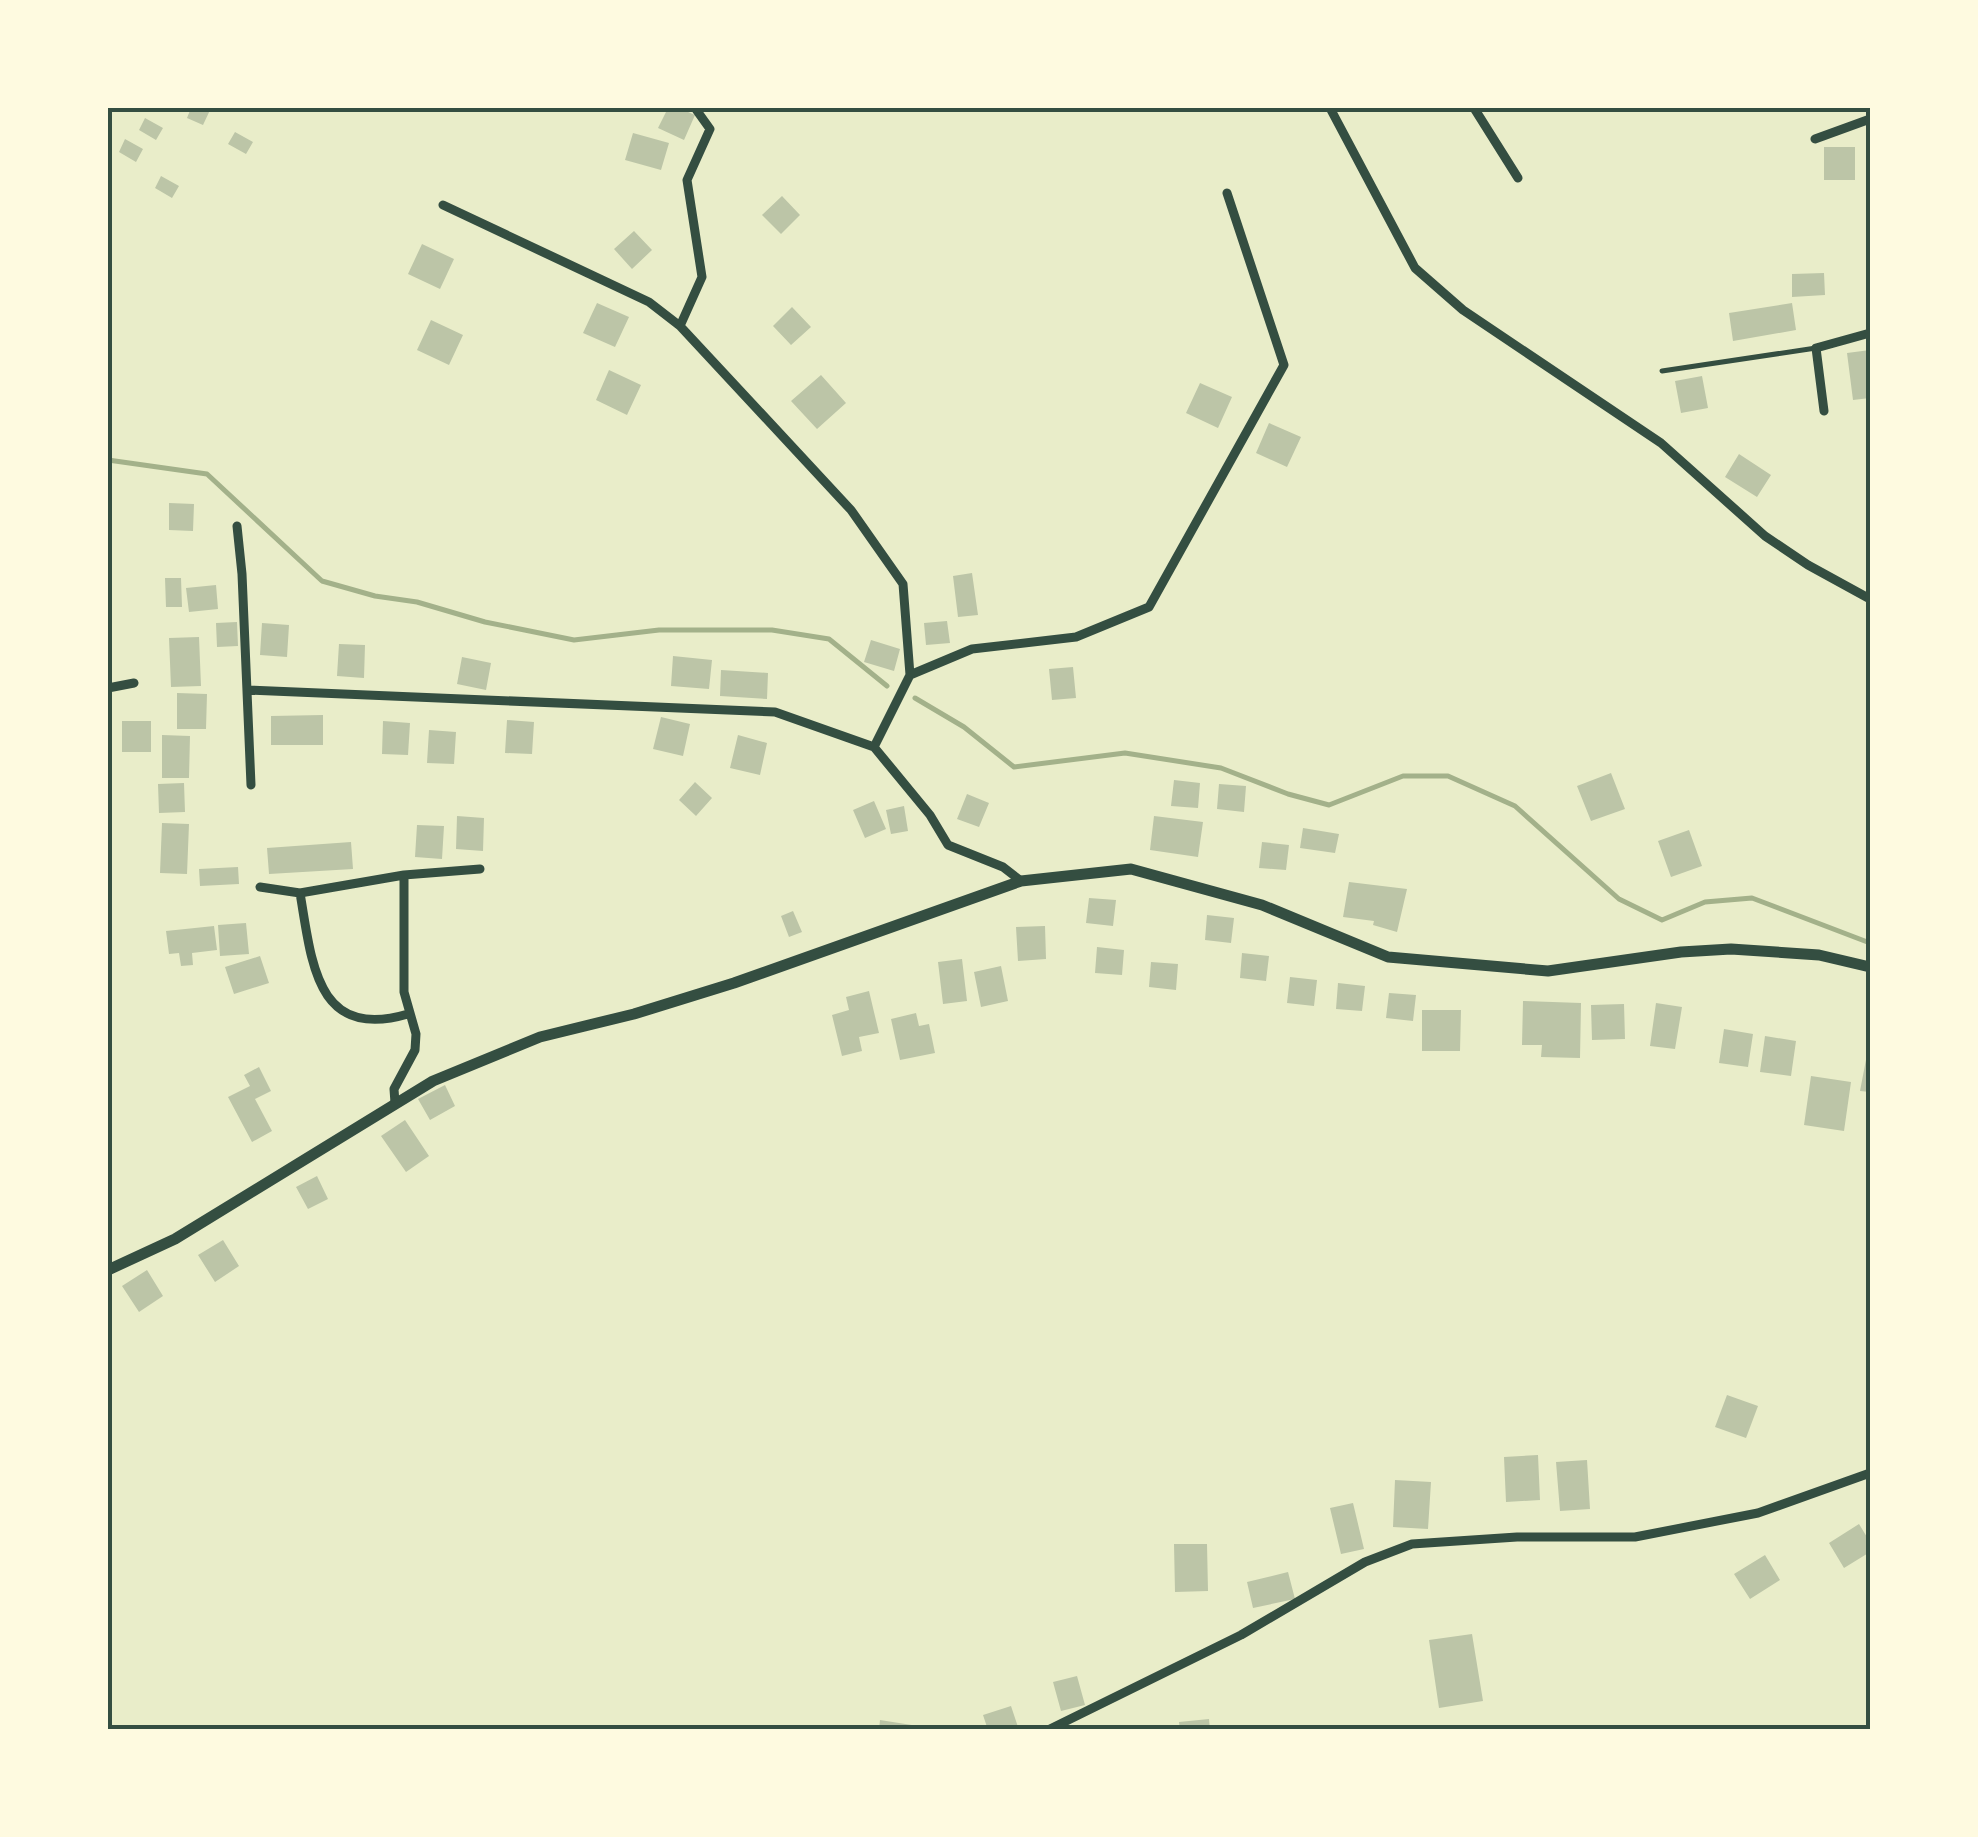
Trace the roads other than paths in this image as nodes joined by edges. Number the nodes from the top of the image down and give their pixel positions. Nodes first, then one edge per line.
1 (694, 108) edge
2 (1330, 108) edge
3 (1474, 108) edge
4 (1870, 119) edge
5 (1815, 139) dead end
6 (1518, 178) dead end
7 (1227, 194) dead end
8 (443, 204) dead end
9 (680, 326) junction
10 (1870, 332) edge
11 (1816, 348) junction
12 (1662, 371) dead end
13 (1824, 412) dead end
14 (237, 526) dead end
15 (1870, 598) edge
16 (910, 676) junction
17 (134, 683) dead end
18 (108, 688) edge
19 (248, 690) junction
20 (874, 747) junction
21 (251, 785) dead end
22 (480, 869) dead end
23 (404, 876) junction
24 (1021, 881) junction
25 (260, 888) dead end
26 (300, 894) junction
27 (1870, 967) edge
28 (408, 1014) junction
29 (395, 1102) junction
30 (108, 1270) edge
31 (1870, 1474) edge
32 (1048, 1730) edge

1 - 9 street
2 - 15 street
3 - 6 street
4 - 5 street
7 - 16 street
8 - 9 street
9 - 16 street
10 - 11 street
11 - 12 lane
11 - 13 street
14 - 19 street
16 - 20 street
17 - 18 street
19 - 20 street
19 - 21 street
20 - 24 street
22 - 23 street
23 - 26 street
23 - 28 street
24 - 27 street
24 - 29 street
25 - 26 street
26 - 28 street
28 - 29 street
29 - 30 street
31 - 32 street

